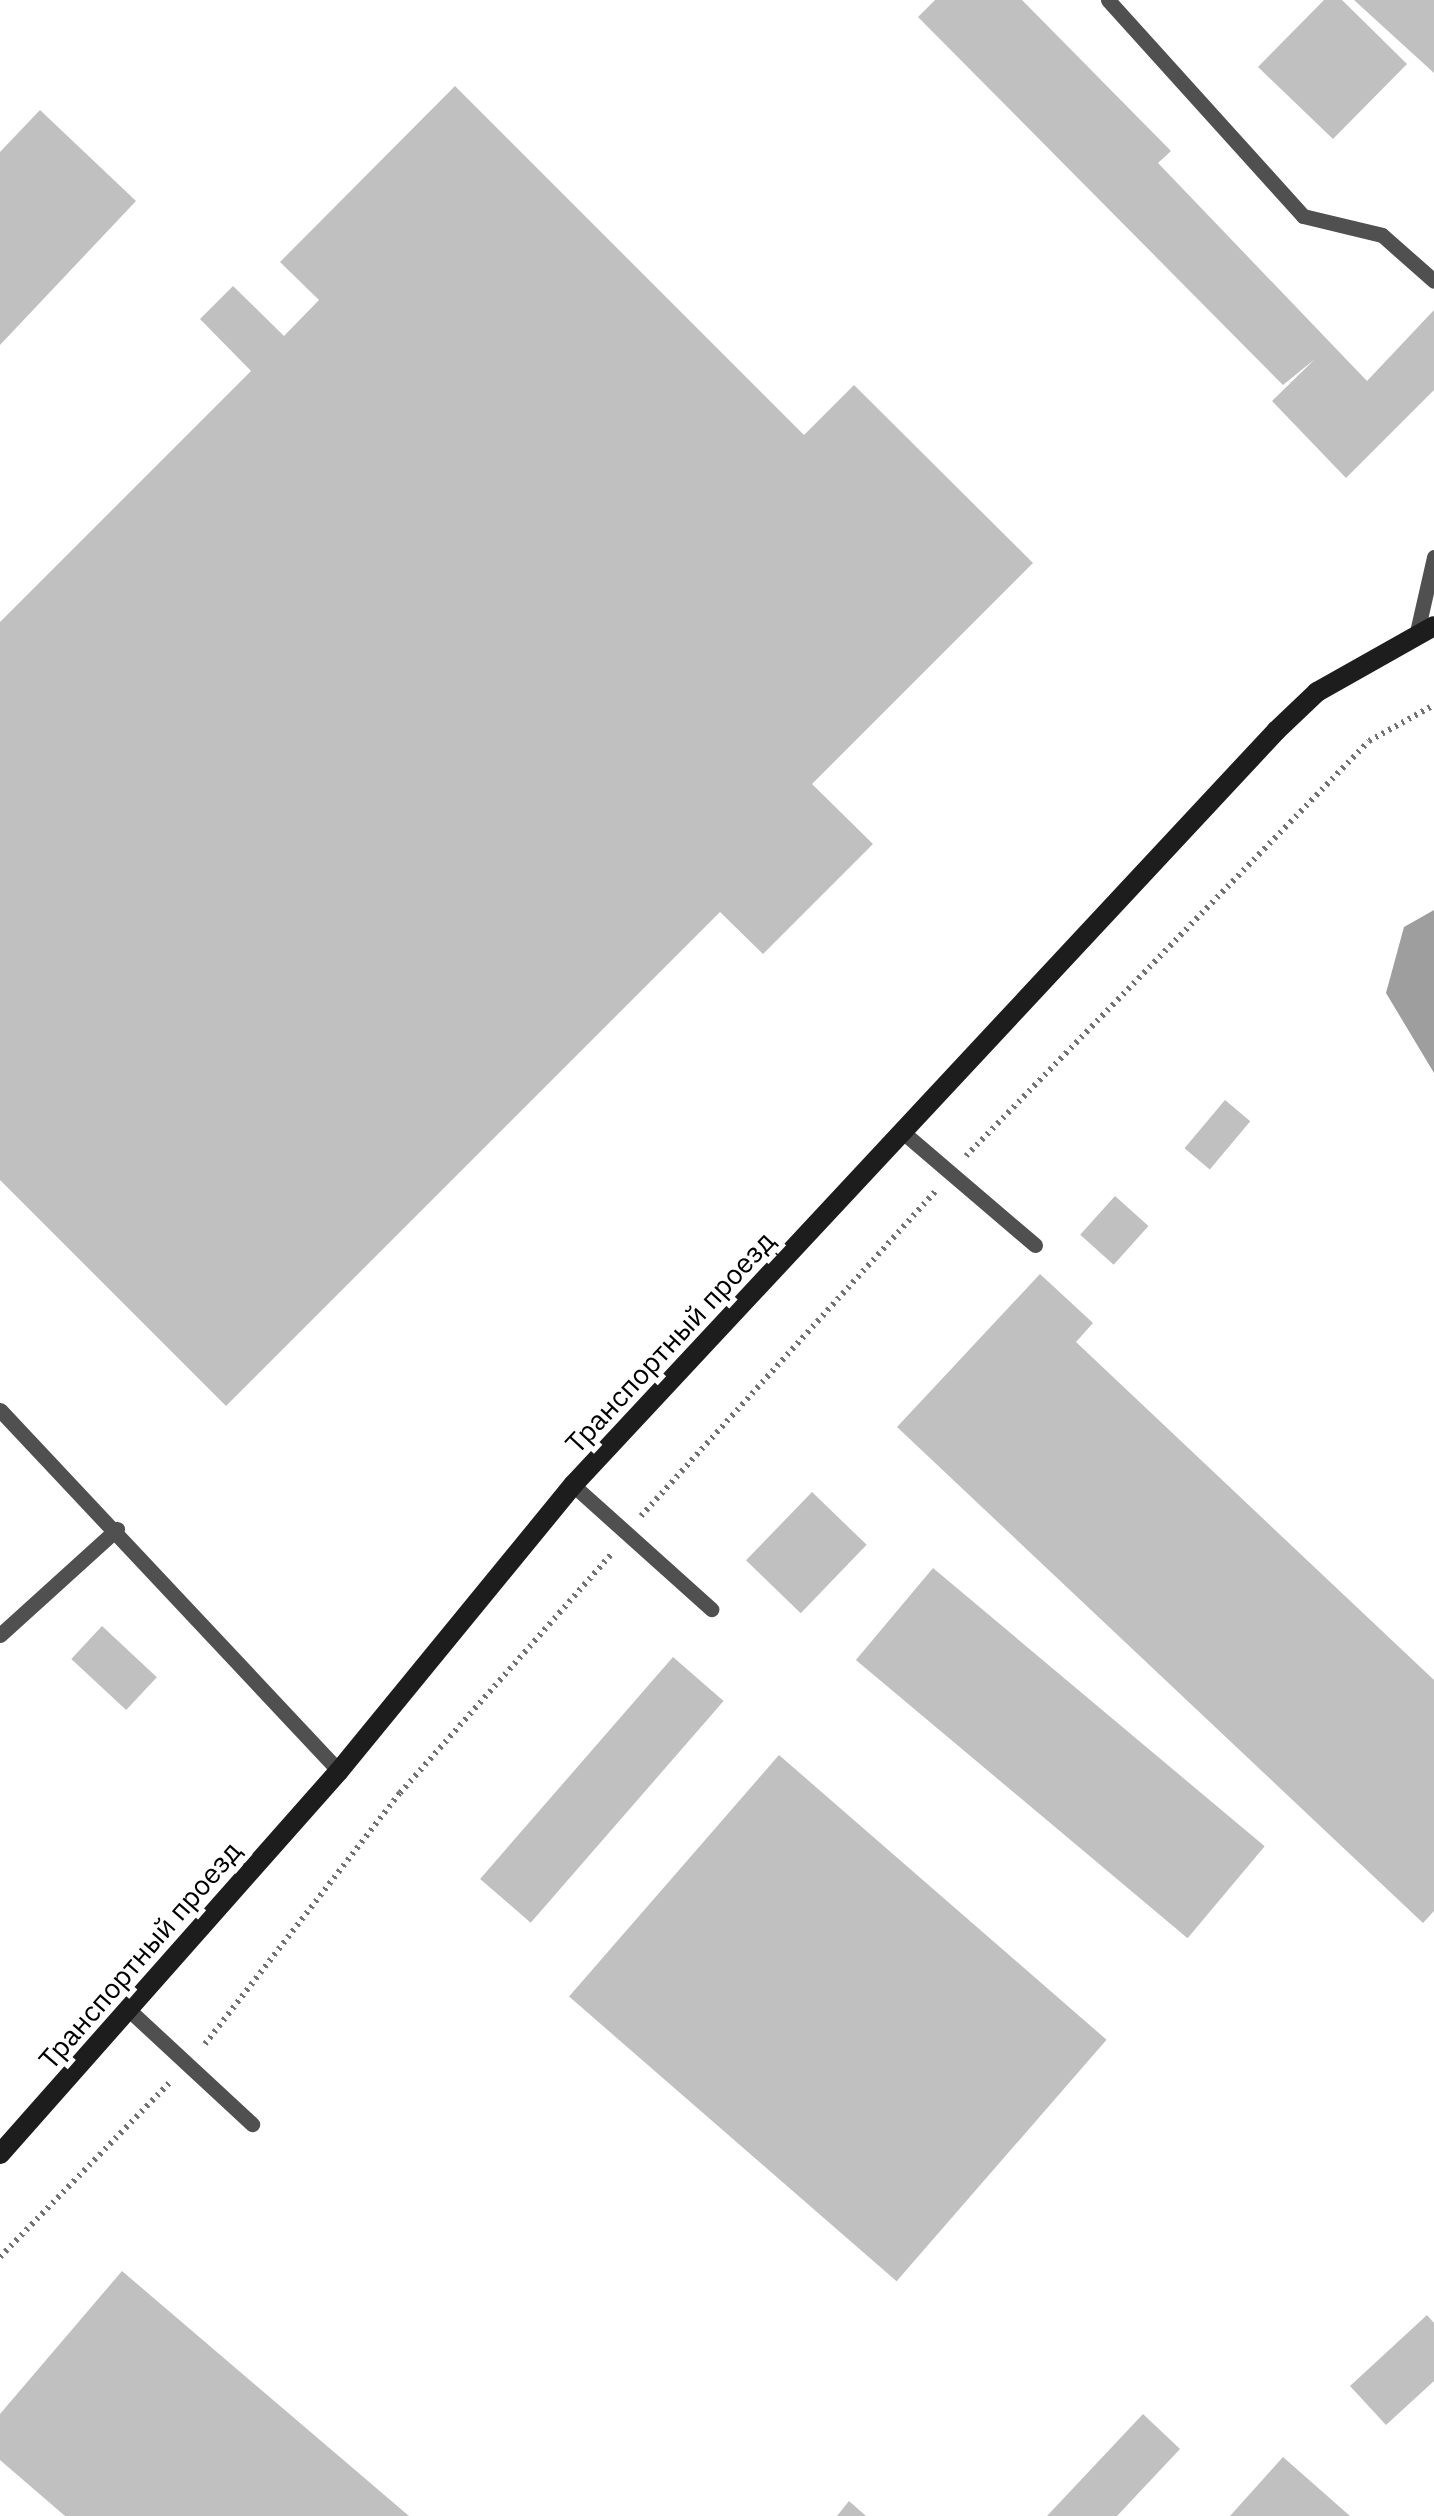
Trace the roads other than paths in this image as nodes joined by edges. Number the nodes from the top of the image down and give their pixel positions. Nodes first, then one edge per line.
1 (1108, 0) edge
2 (1434, 281) edge
3 (1434, 557) edge
4 (1426, 629) edge
5 (904, 1134) junction
6 (1036, 1246) dead end
7 (0, 1410) edge
8 (573, 1485) junction
9 (117, 1529) junction
10 (711, 1609) dead end
11 (0, 1635) edge
12 (339, 1771) junction
13 (129, 2010) junction
14 (252, 2124) dead end
15 (0, 2154) edge

1 - 2 lane
3 - 4 lane
4 - 5 main road, Транспортный проезд
5 - 6 lane
5 - 8 main road, Транспортный проезд
7 - 9 lane
8 - 10 lane
8 - 12 main road, Транспортный проезд
9 - 11 lane
9 - 12 lane
12 - 13 main road, Транспортный проезд
13 - 14 lane
13 - 15 main road, Транспортный проезд

